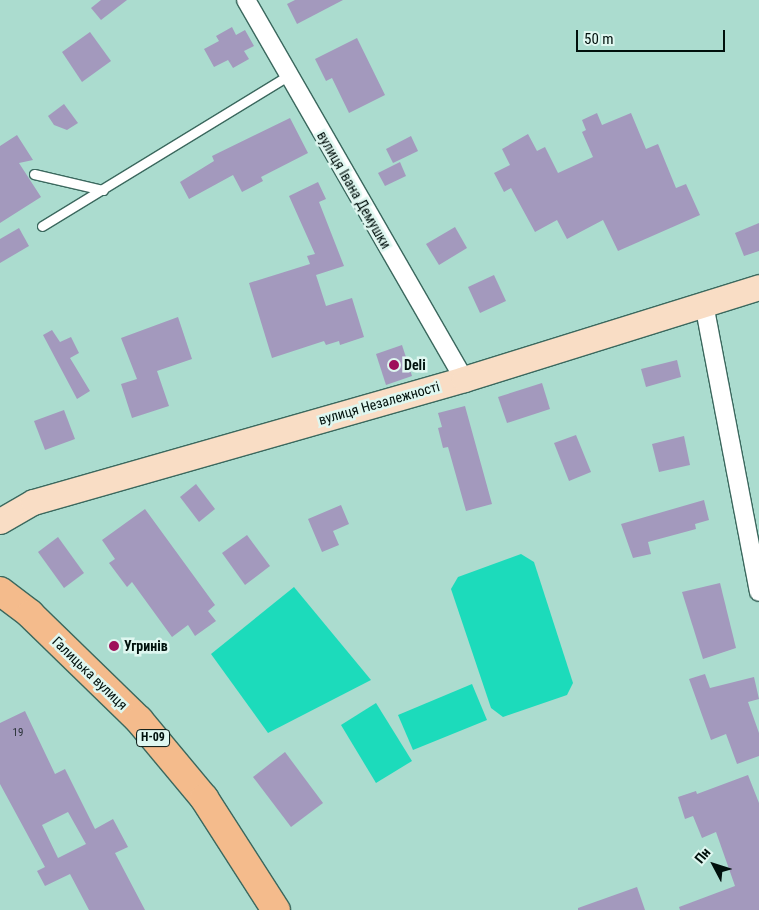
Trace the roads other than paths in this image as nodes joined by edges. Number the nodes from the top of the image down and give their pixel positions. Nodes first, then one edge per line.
1 (246, 0) edge
2 (288, 76) junction
3 (34, 174) dead end
4 (103, 190) junction
5 (42, 226) dead end
6 (759, 287) edge
7 (704, 304) junction
8 (464, 379) junction
9 (0, 521) edge
10 (0, 591) edge
11 (759, 592) edge
12 (276, 910) edge

1 - 2 street, вулиця Івана Демушки
2 - 4 lane
2 - 8 street, вулиця Івана Демушки
3 - 4 lane
4 - 5 lane
6 - 7 street, вулиця Незалежності
7 - 8 street, вулиця Незалежності
7 - 11 street
8 - 9 street, вулиця Незалежності
10 - 12 main road, Галицька вулиця / Н-09

